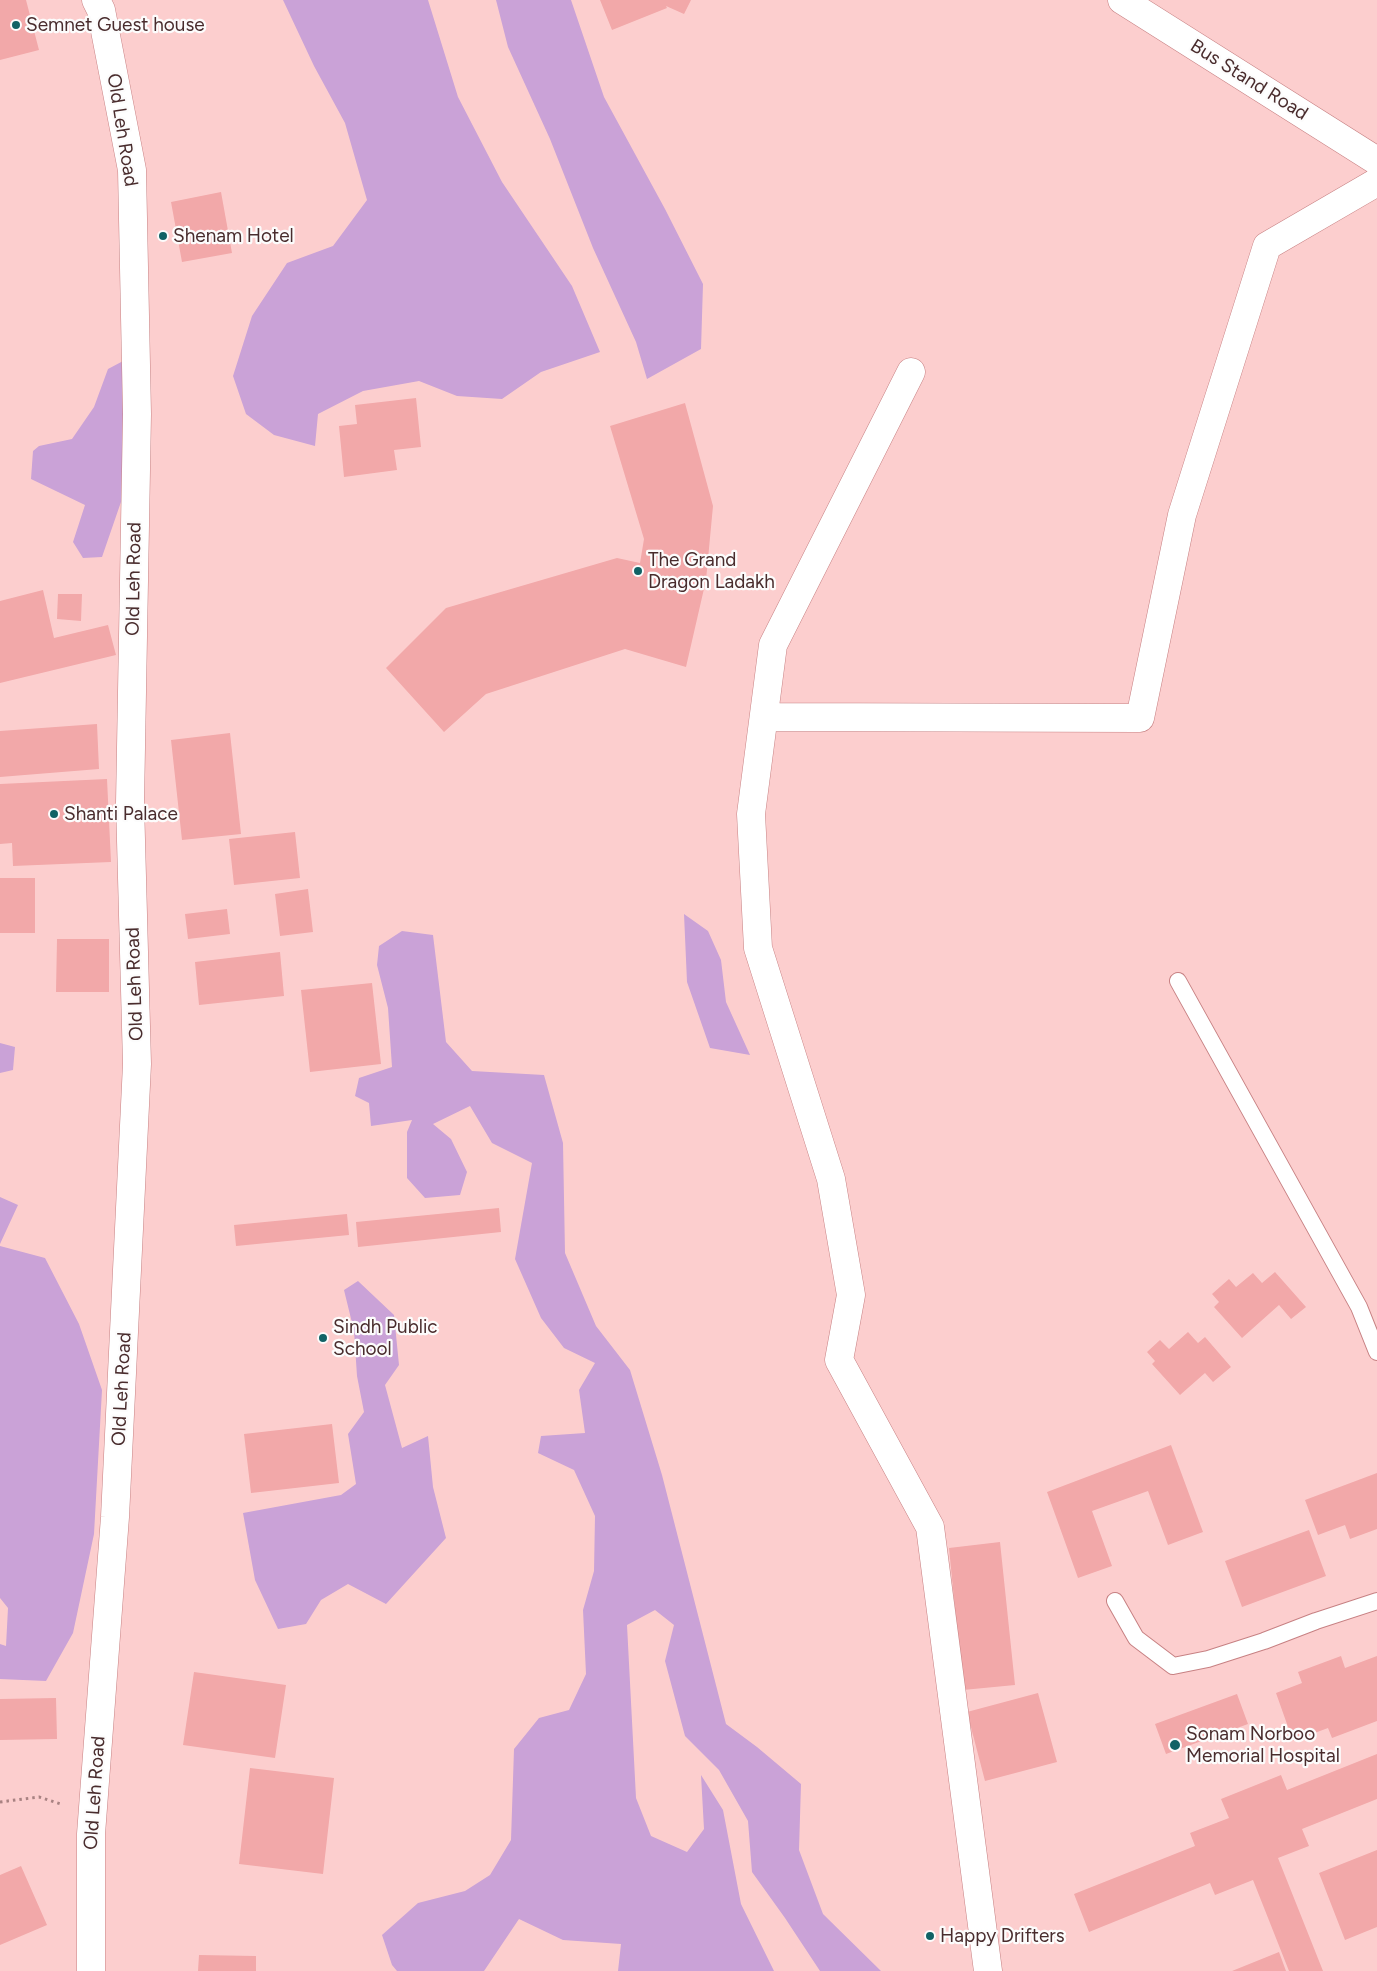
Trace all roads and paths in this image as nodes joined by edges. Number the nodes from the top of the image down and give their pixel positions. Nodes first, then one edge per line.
1 (96, 0) edge
2 (1122, 0) edge
3 (1377, 161) edge
4 (1377, 182) edge
5 (912, 372) dead end
6 (764, 717) junction
7 (1178, 981) dead end
8 (1377, 1352) edge
9 (1115, 1601) dead end
10 (1377, 1601) edge
11 (0, 1802) edge
12 (93, 1814) junction
13 (91, 1971) edge
14 (988, 1971) edge

1 - 12 street, Old Leh Road
2 - 3 street, Bus Stand Road
4 - 6 street
5 - 6 street
6 - 14 street
7 - 8 lane
9 - 10 lane
11 - 12 path
12 - 13 street, Old Leh Road

